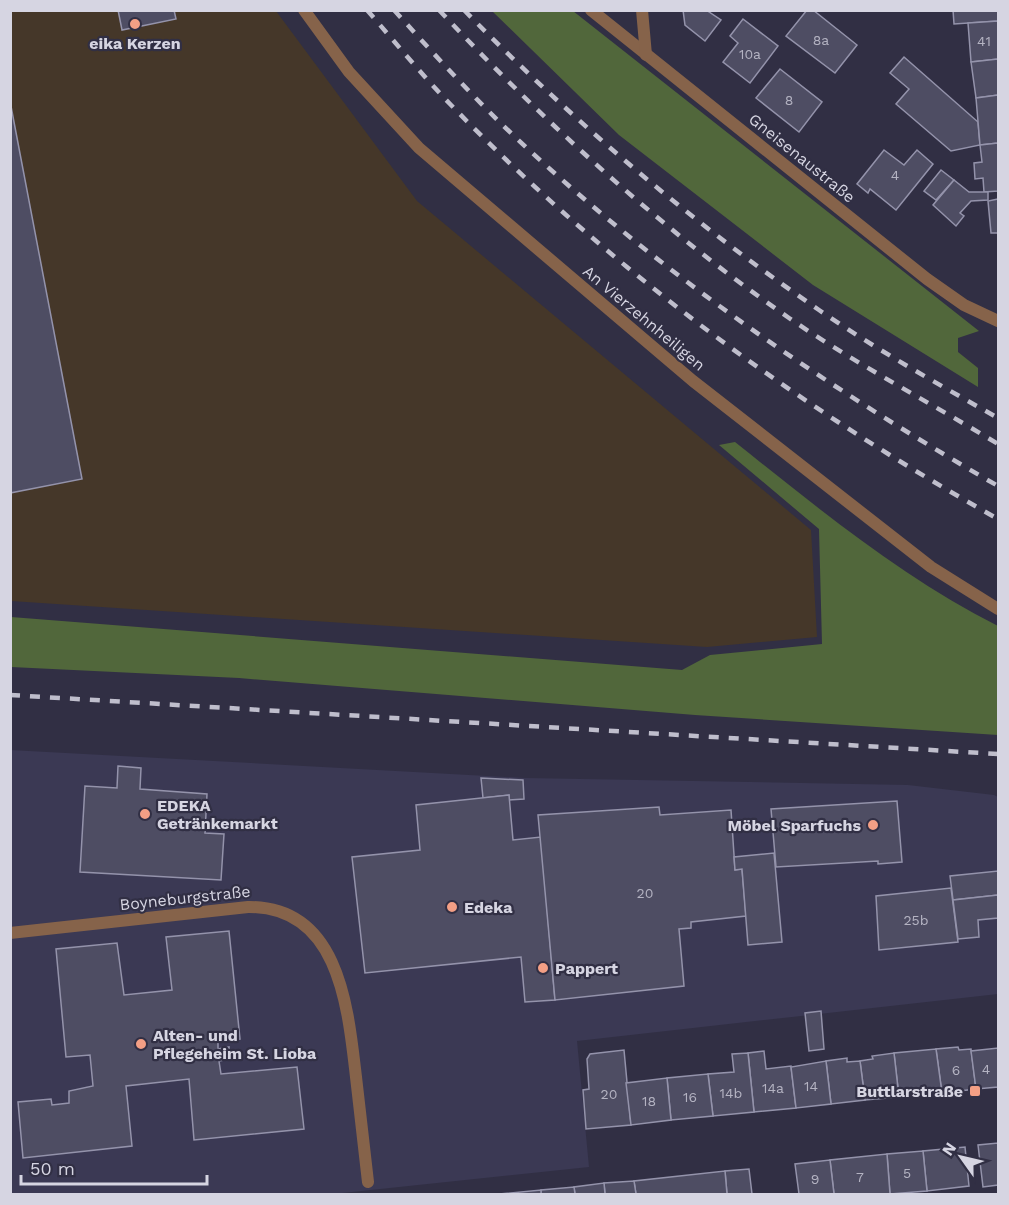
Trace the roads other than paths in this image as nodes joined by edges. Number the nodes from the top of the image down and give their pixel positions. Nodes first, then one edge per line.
1 (304, 10) edge
2 (591, 10) edge
3 (642, 10) edge
4 (646, 55) junction
5 (999, 321) edge
6 (999, 609) edge
7 (10, 933) edge
8 (368, 1182) dead end

1 - 6 street, An Vierzehnheiligen
2 - 4 street, Gneisenaustraße
3 - 4 street
4 - 5 street, Gneisenaustraße
7 - 8 street, Boyneburgstraße

